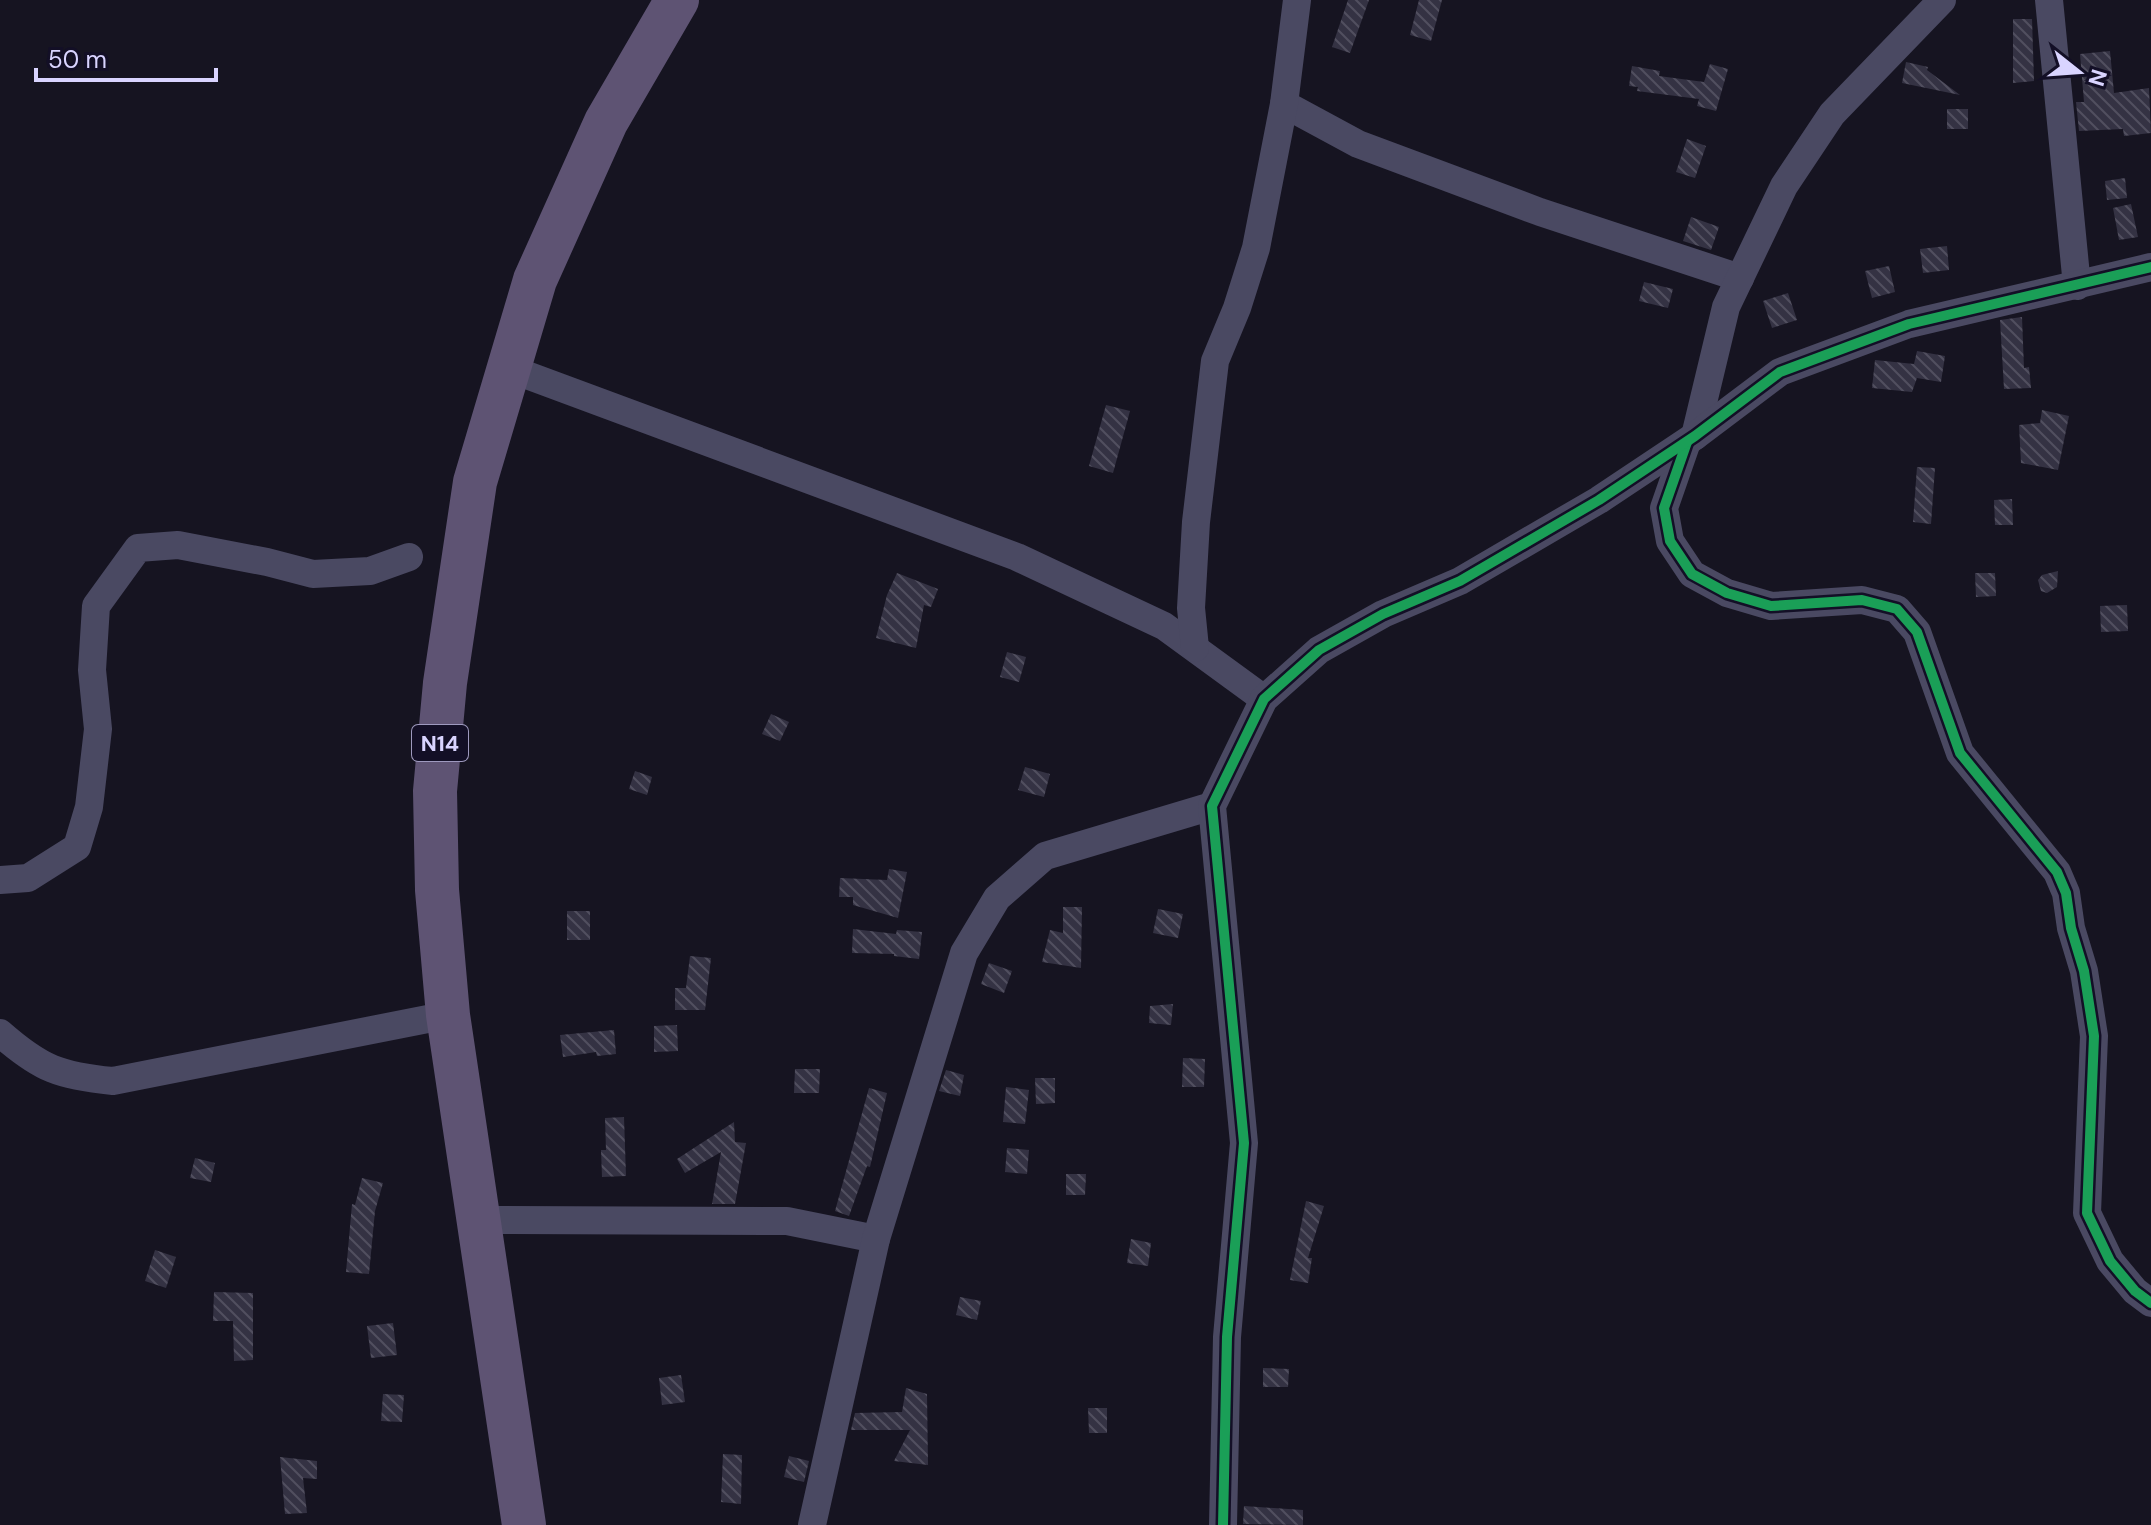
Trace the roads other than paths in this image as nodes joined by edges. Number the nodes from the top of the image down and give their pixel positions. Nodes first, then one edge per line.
1 (677, 0) edge
2 (1297, 0) edge
3 (1942, 0) edge
4 (2049, 0) edge
5 (1284, 104) junction
6 (2151, 267) edge
7 (1740, 278) junction
8 (2077, 286) junction
9 (508, 368) junction
10 (1691, 439) junction
11 (409, 557) dead end
12 (1195, 648) junction
13 (1264, 699) junction
14 (1212, 806) junction
15 (0, 880) edge
16 (448, 1015) junction
17 (0, 1033) edge
18 (480, 1220) junction
19 (876, 1239) junction
20 (2151, 1303) edge
21 (524, 1525) edge
22 (812, 1525) edge
23 (1223, 1525) edge

1 - 9 main road, N14
2 - 5 street
3 - 7 street
4 - 8 street
5 - 7 street
5 - 12 street
6 - 8 street
7 - 10 street
8 - 10 street
9 - 12 street
9 - 16 main road, N14
10 - 13 street
10 - 20 street
11 - 15 street
12 - 13 street
13 - 14 street
14 - 19 street
14 - 23 street
16 - 17 street
16 - 18 main road, N14
18 - 19 street
18 - 21 main road, N14
19 - 22 street

